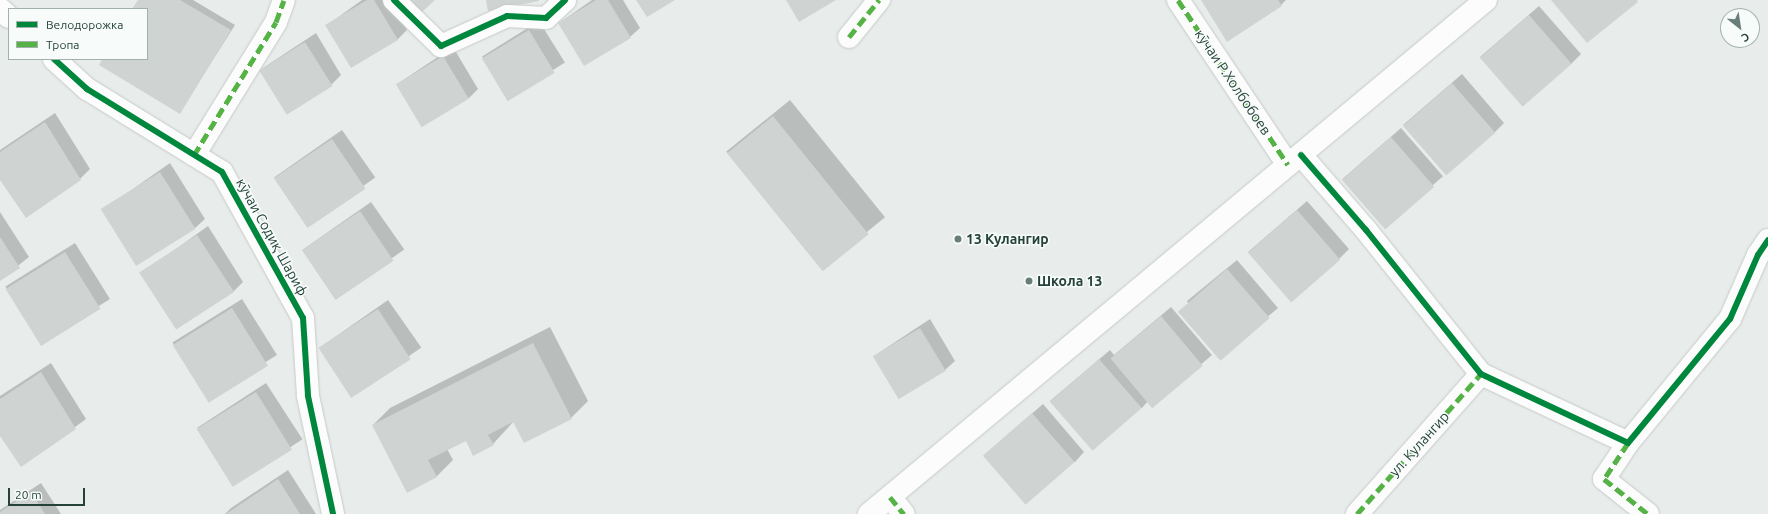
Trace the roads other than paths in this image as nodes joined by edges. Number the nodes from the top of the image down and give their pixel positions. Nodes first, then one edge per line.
1 (284, 0) edge
2 (394, 0) edge
3 (565, 0) edge
4 (879, 0) edge
5 (1178, 0) edge
6 (1486, 0) edge
7 (0, 9) edge
8 (8, 16) edge
9 (849, 37) dead end
10 (55, 60) edge
11 (194, 155) junction
12 (1294, 160) junction
13 (1768, 240) edge
14 (1481, 374) junction
15 (1628, 443) junction
16 (890, 497) junction
17 (333, 514) edge
18 (869, 514) edge
19 (904, 514) edge
20 (1357, 514) edge
21 (1648, 514) edge

1 - 11 street
2 - 3 street
4 - 9 street
5 - 12 street, кӯчаи Р.Холбобоев
6 - 12 street
7 - 8 street
10 - 11 street, кӯчаи Содиқ Шариф
11 - 17 street, кӯчаи Содиқ Шариф
12 - 14 street, кӯчаи Р.Холбобоев
12 - 16 street
13 - 15 street
14 - 15 street
14 - 20 street, ул. Кулангир
15 - 21 street
16 - 18 street
16 - 19 street

